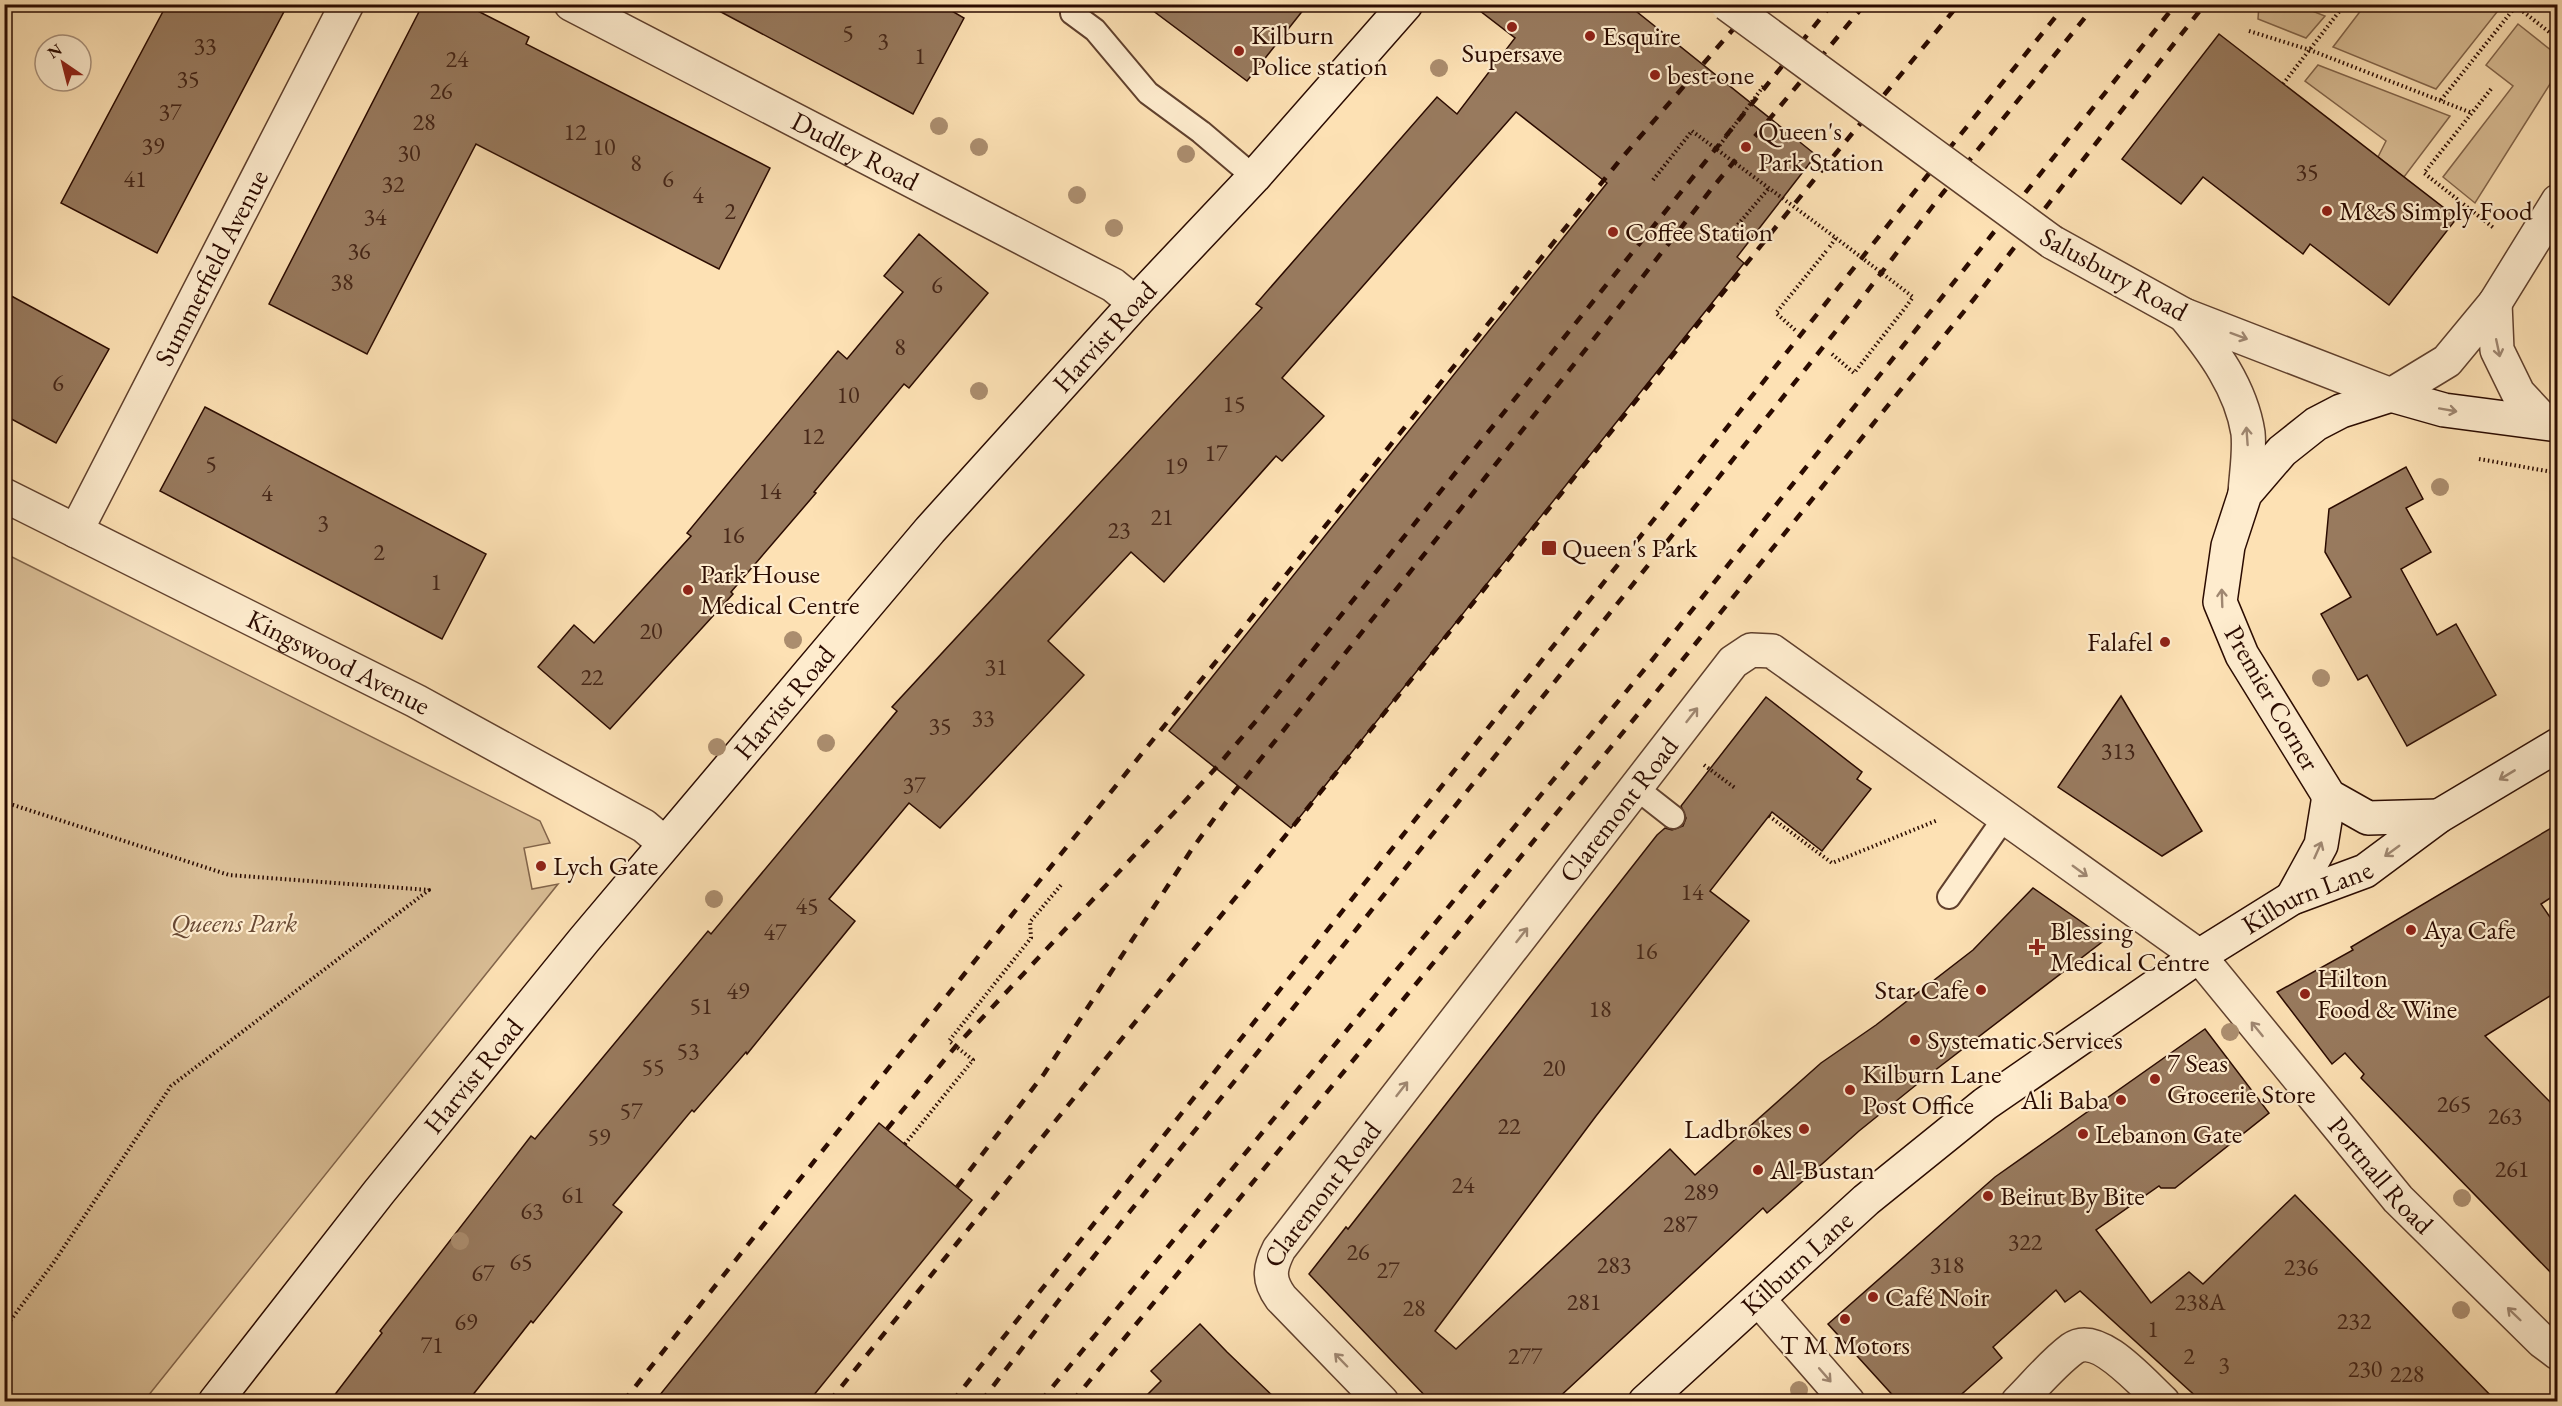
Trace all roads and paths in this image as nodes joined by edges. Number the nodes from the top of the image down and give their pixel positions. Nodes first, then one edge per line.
1 (347, 4) edge
2 (571, 4) edge
3 (1080, 4) edge
4 (1406, 4) edge
5 (1727, 4) edge
6 (2344, 4) edge
7 (2515, 5) edge
8 (2249, 31) dead end
9 (2558, 39) edge
10 (2310, 50) junction
11 (1765, 84) dead end
12 (2283, 84) dead end
13 (2491, 89) dead end
14 (2441, 100) junction
15 (2472, 113) junction
16 (1717, 149) junction
17 (1254, 177) junction
18 (1653, 180) dead end
19 (1769, 188) junction
20 (2558, 201) edge
21 (1729, 235) dead end
22 (1836, 238) junction
23 (2525, 253) junction
24 (1135, 303) junction
25 (2495, 303) junction
26 (2184, 315) junction
27 (1796, 330) dead end
28 (1832, 354) dead end
29 (2391, 395) junction
30 (2552, 424) edge
31 (2245, 494) junction
32 (4, 495) edge
33 (76, 531) junction
34 (2558, 746) edge
35 (1636, 788) junction
36 (2329, 796) junction
37 (4, 802) edge
38 (1994, 810) junction
39 (1769, 816) dead end
40 (2439, 816) junction
41 (1673, 817) dead end
42 (664, 843) junction
43 (1061, 885) dead end
44 (1949, 897) dead end
45 (2292, 898) junction
46 (2199, 956) junction
47 (904, 1144) dead end
48 (1759, 1300) junction
49 (4, 1329) edge
50 (2558, 1353) edge
51 (215, 1401) edge
52 (1382, 1401) edge
53 (1645, 1401) edge
54 (1848, 1401) edge
55 (2018, 1401) edge
56 (2163, 1401) edge

1 - 33 street, Summerfield Avenue
2 - 24 street, Dudley Road
3 - 17 lane
4 - 17 street, Harvist Road
5 - 26 street, Salusbury Road, bridge
6 - 10 path
7 - 9 path
7 - 14 path
8 - 10 path
10 - 12 path
10 - 14 path
11 - 16 path, bridge
13 - 15 path
14 - 15 path
15 - 23 path
16 - 18 path, bridge
16 - 19 path, bridge
17 - 24 street, Harvist Road
19 - 21 path
19 - 22 path, bridge
20 - 23 street, Premier Corner
22 - 27 path, bridge
22 - 28 path, bridge
23 - 25 street, Premier Corner
24 - 42 street, Harvist Road
25 - 29 street, Premier Corner
25 -> 30 street
26 -> 29 street, Salusbury Road
31 -> 26 street, Premier Corner
29 -> 30 street, Salusbury Road
29 - 31 street, Premier Corner
36 -> 31 street, Premier Corner
32 - 33 street, Kingswood Avenue
33 - 42 street, Kingswood Avenue
34 -> 40 street, Kilburn Lane
35 -> 38 street, Claremont Road
35 - 41 lane
52 -> 35 street, Claremont Road
36 - 40 street, Premier Corner
45 -> 36 street, Premier Corner
37 - 49 path
38 - 39 path
38 - 44 lane
38 -> 46 street, Claremont Road
40 -> 45 street, Kilburn Lane
42 - 51 street, Harvist Road
43 - 47 path
45 - 46 street, Kilburn Lane
46 - 48 street, Kilburn Lane
50 -> 46 street, Portnall Road
48 - 53 street, Kilburn Lane
48 -> 54 street
55 - 56 street

